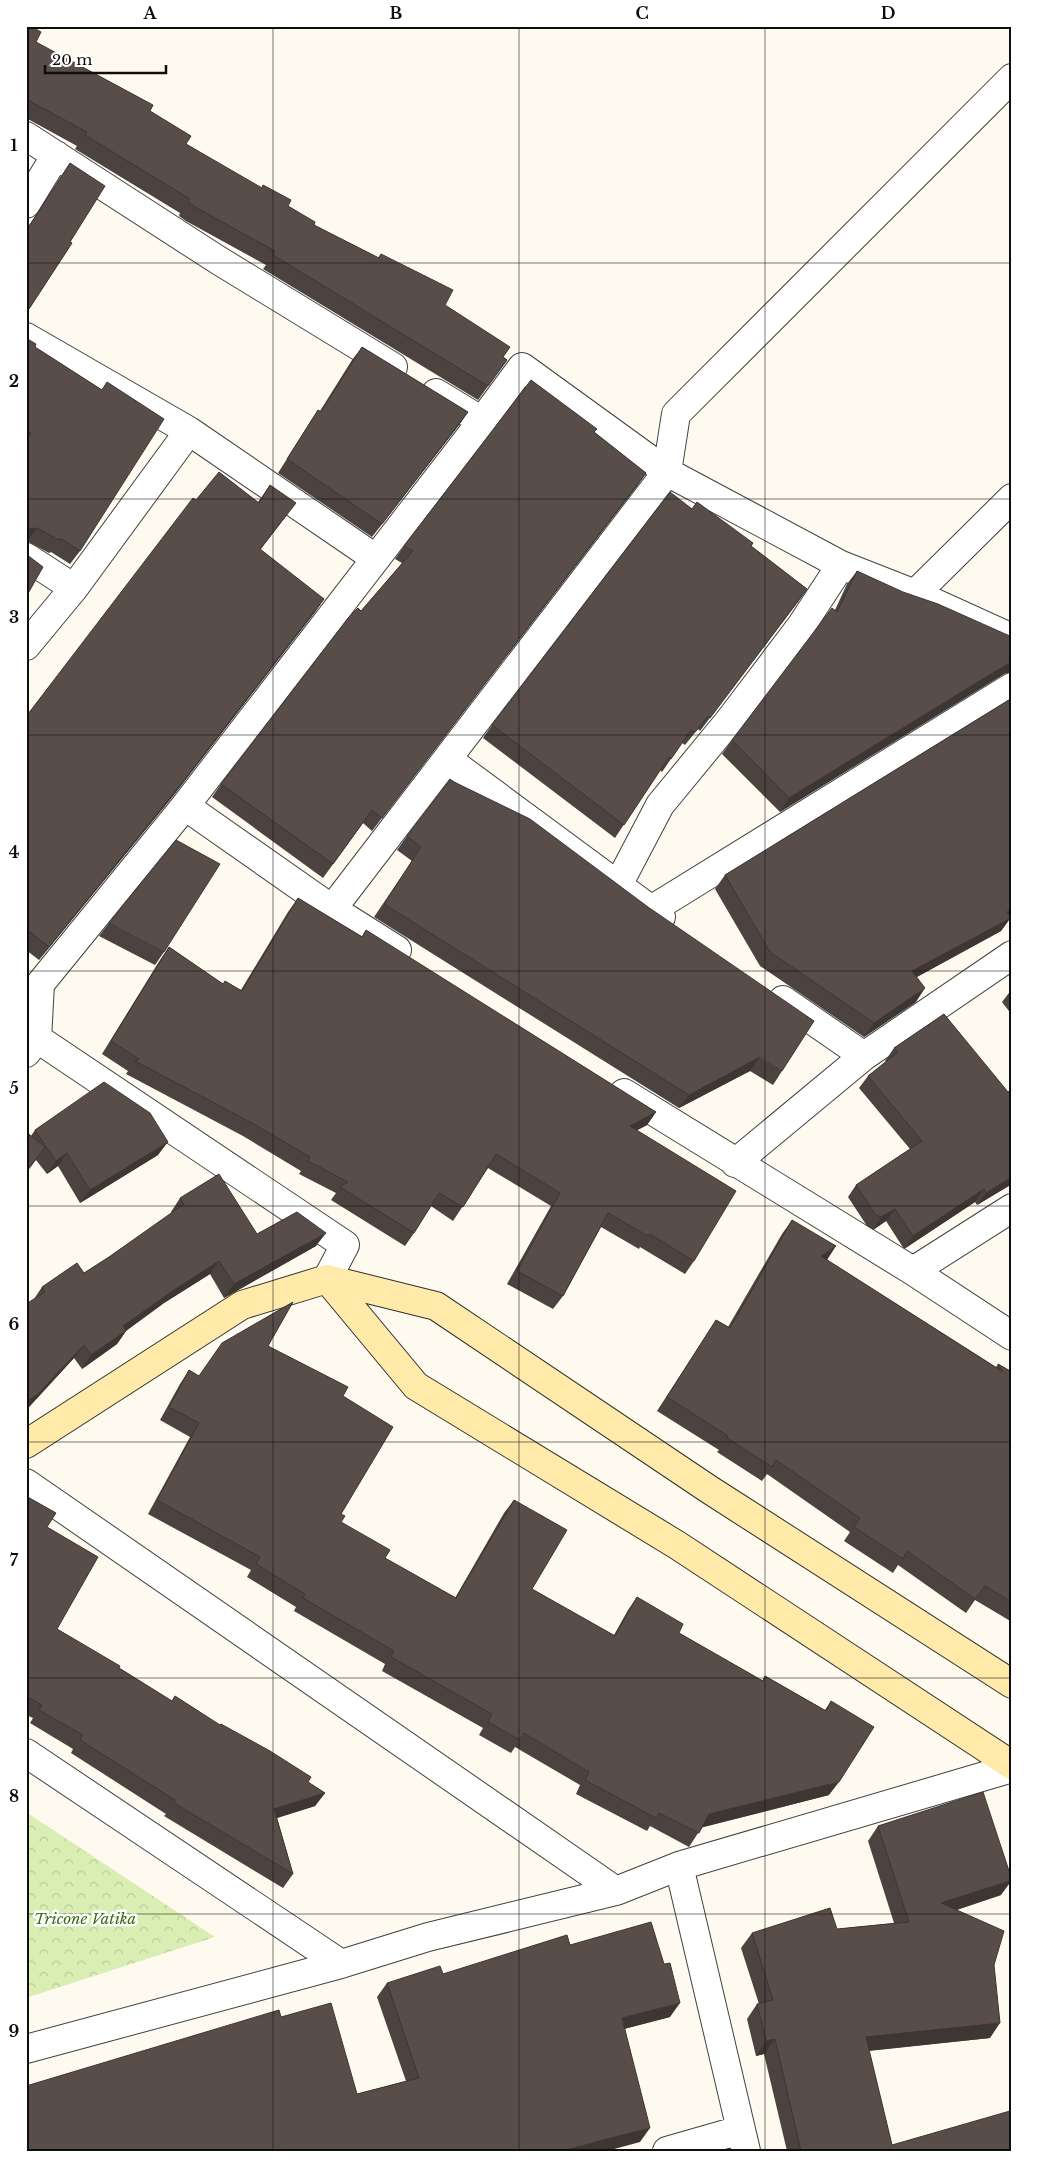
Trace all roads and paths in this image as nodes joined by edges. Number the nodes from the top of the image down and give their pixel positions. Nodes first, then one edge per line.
1 (1012, 78) edge
2 (26, 136) edge
3 (56, 155) junction
4 (26, 204) edge
5 (26, 337) edge
6 (482, 421) junction
7 (189, 431) junction
8 (667, 472) junction
9 (1012, 498) edge
10 (26, 557) edge
11 (375, 558) junction
12 (841, 565) junction
13 (74, 588) junction
14 (915, 594) junction
15 (1012, 638) edge
16 (26, 646) edge
17 (1012, 687) edge
18 (447, 759) junction
19 (185, 806) junction
20 (618, 885) junction
21 (332, 909) junction
22 (651, 910) junction
23 (684, 932) edge
24 (1012, 955) edge
25 (416, 962) edge
26 (766, 988) edge
27 (30, 1041) edge
28 (864, 1056) junction
29 (601, 1078) edge
30 (735, 1163) junction
31 (1012, 1208) edge
32 (913, 1271) junction
33 (327, 1279) junction
34 (1012, 1336) edge
35 (26, 1444) edge
36 (26, 1483) edge
37 (1012, 1684) edge
38 (26, 1753) edge
39 (1012, 1767) edge
40 (679, 1866) junction
41 (616, 1891) junction
42 (342, 1964) junction
43 (26, 2049) edge
44 (743, 2140) edge
45 (667, 2151) edge

1 - 8 street
2 - 3 street
3 - 4 street
3 - 6 street
5 - 7 street
6 - 8 street
6 - 11 street
7 - 11 street
7 - 13 street
8 - 12 street
8 - 18 street
9 - 14 street
10 - 13 street
11 - 19 street
12 - 14 street
12 - 20 street
13 - 16 street
14 - 15 street
17 - 22 street
18 - 20 street
18 - 21 street
19 - 21 street
19 - 27 street
20 - 22 street
21 - 25 street
22 - 23 street
24 - 28 street
26 - 28 street
27 - 33 street
28 - 30 street
29 - 30 street
30 - 32 street
31 - 32 street
32 - 34 street
33 - 35 street
33 - 37 street
33 - 39 street
36 - 41 street
38 - 42 street
39 - 40 street
40 - 41 street
40 - 44 street
41 - 42 street
42 - 43 street
44 - 45 street

